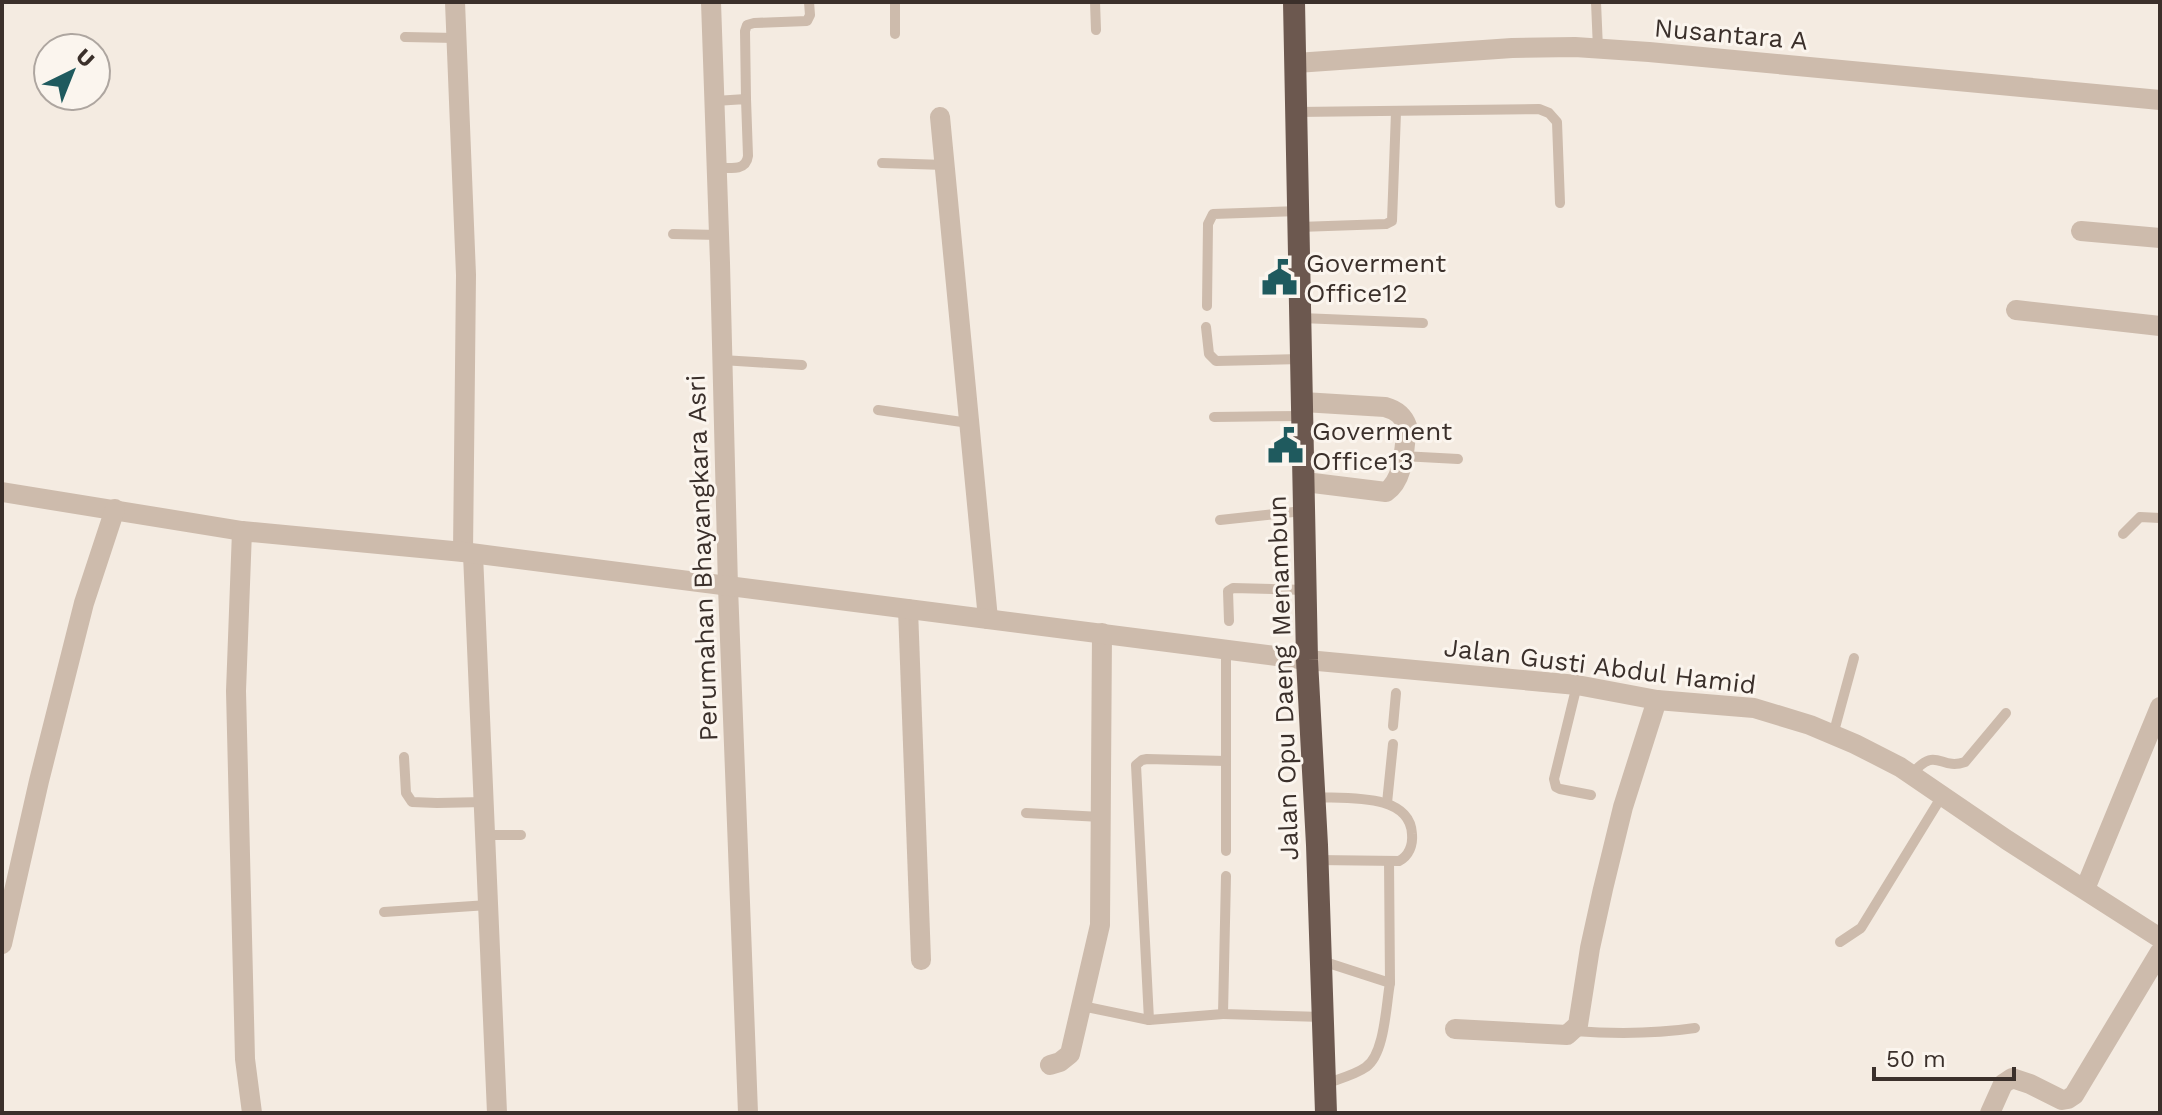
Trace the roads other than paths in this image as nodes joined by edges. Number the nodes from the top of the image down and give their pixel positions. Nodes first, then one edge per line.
1 (455, 2) edge
2 (711, 2) edge
3 (809, 2) edge
4 (895, 2) edge
5 (1095, 2) edge
6 (1294, 2) edge
7 (1596, 2) edge
8 (1096, 30) dead end
9 (895, 34) dead end
10 (405, 37) dead end
11 (456, 38) junction
12 (1598, 49) junction
13 (1296, 63) junction
14 (746, 99) junction
15 (2160, 100) edge
16 (715, 101) junction
17 (1297, 112) junction
18 (1396, 112) junction
19 (940, 117) dead end
20 (882, 163) dead end
21 (945, 165) junction
22 (717, 167) junction
23 (1560, 203) dead end
24 (1299, 219) junction
25 (2081, 231) dead end
26 (673, 234) dead end
27 (719, 235) junction
28 (2160, 238) edge
29 (1207, 306) dead end
30 (2016, 310) dead end
31 (1301, 318) junction
32 (1423, 323) dead end
33 (2160, 326) edge
34 (1206, 327) dead end
35 (1302, 359) junction
36 (722, 360) junction
37 (802, 365) dead end
38 (1304, 409) junction
39 (878, 410) dead end
40 (1214, 417) dead end
41 (969, 423) junction
42 (1402, 456) junction
43 (1458, 459) dead end
44 (1305, 482) junction
45 (2, 492) edge
46 (115, 509) junction
47 (1305, 510) junction
48 (2160, 518) edge
49 (1220, 520) dead end
50 (242, 531) junction
51 (2123, 534) dead end
52 (468, 553) junction
53 (728, 587) junction
54 (1306, 590) junction
55 (908, 609) junction
56 (988, 619) junction
57 (1229, 621) dead end
58 (1102, 633) junction
59 (1226, 649) junction
60 (1854, 658) dead end
61 (1307, 660) junction
62 (1577, 685) junction
63 (1396, 693) dead end
64 (1657, 700) junction
65 (2160, 707) edge
66 (2006, 713) dead end
67 (1393, 726) dead end
68 (1833, 735) junction
69 (1393, 744) dead end
70 (404, 757) dead end
71 (1226, 761) junction
72 (1911, 775) junction
73 (1591, 795) dead end
74 (1942, 796) junction
75 (1314, 797) junction
76 (484, 802) junction
77 (1387, 803) junction
78 (1026, 813) dead end
79 (1101, 817) junction
80 (485, 835) junction
81 (521, 835) dead end
82 (1226, 851) dead end
83 (1317, 860) junction
84 (1389, 861) junction
85 (1226, 876) dead end
86 (2085, 889) junction
87 (488, 905) junction
88 (384, 912) dead end
89 (2160, 938) edge
90 (1840, 942) dead end
91 (2, 944) edge
92 (2160, 952) edge
93 (921, 960) dead end
94 (1321, 960) junction
95 (1390, 983) junction
96 (1082, 1006) junction
97 (1223, 1014) junction
98 (1323, 1017) junction
99 (1149, 1020) junction
100 (1695, 1028) dead end
101 (1455, 1029) dead end
102 (1574, 1031) junction
103 (1050, 1065) dead end
104 (1325, 1084) junction
105 (252, 1113) edge
106 (497, 1113) edge
107 (748, 1113) edge
108 (1326, 1113) edge
109 (1990, 1113) edge

1 - 11 street
2 - 16 street, Perumahan Bhayangkara Asri
3 - 14 lane
4 - 9 lane
5 - 8 lane
6 - 13 highway, Jalan Opu Daeng Menambun
7 - 12 lane
10 - 11 lane
11 - 52 street
12 - 13 street, Nusantara A
12 - 15 street, Nusantara A
13 - 17 highway, Jalan Opu Daeng Menambun
14 - 16 lane
14 - 22 lane
16 - 22 street, Perumahan Bhayangkara Asri
17 - 18 lane
17 - 24 highway, Jalan Opu Daeng Menambun
18 - 23 lane
18 - 24 lane
19 - 21 street
20 - 21 lane
21 - 41 street
22 - 27 street, Perumahan Bhayangkara Asri
24 - 29 lane
24 - 31 highway, Jalan Opu Daeng Menambun
25 - 28 street
26 - 27 lane
27 - 36 street, Perumahan Bhayangkara Asri
30 - 33 street
31 - 32 lane
31 - 35 highway, Jalan Opu Daeng Menambun
34 - 35 lane
35 - 38 highway, Jalan Opu Daeng Menambun
36 - 37 lane
36 - 53 street, Perumahan Bhayangkara Asri
38 - 40 lane
38 - 42 street
38 - 44 highway, Jalan Opu Daeng Menambun
39 - 41 lane
41 - 56 street
42 - 43 lane
42 - 44 street
44 - 47 highway, Jalan Opu Daeng Menambun
45 - 46 street, Jalan Gusti Abdul Hamid
46 - 50 street, Jalan Gusti Abdul Hamid
46 - 91 street
47 - 49 lane
47 - 54 highway, Jalan Opu Daeng Menambun
48 - 51 lane
50 - 52 street, Jalan Gusti Abdul Hamid
50 - 105 street
52 - 53 street, Jalan Gusti Abdul Hamid
52 - 76 street
53 - 55 street, Jalan Gusti Abdul Hamid
53 - 107 street, Perumahan Bhayangkara Asri
54 - 57 lane
54 - 61 highway, Jalan Opu Daeng Menambun
55 - 56 street, Jalan Gusti Abdul Hamid
55 - 93 street
56 - 58 street, Jalan Gusti Abdul Hamid
58 - 59 street, Jalan Gusti Abdul Hamid
58 - 79 street
59 - 61 street, Jalan Gusti Abdul Hamid
59 - 71 lane
60 - 68 lane
61 - 62 street, Jalan Gusti Abdul Hamid
61 - 75 highway, Jalan Opu Daeng Menambun
62 - 64 street, Jalan Gusti Abdul Hamid
62 - 73 lane
63 - 67 lane
64 - 68 street, Jalan Gusti Abdul Hamid
64 - 102 street
65 - 86 street
66 - 72 lane
68 - 72 street, Jalan Gusti Abdul Hamid
69 - 77 lane
70 - 76 lane
71 - 82 lane
71 - 99 lane
72 - 74 street, Jalan Gusti Abdul Hamid
74 - 86 street, Jalan Gusti Abdul Hamid
74 - 90 lane
75 - 77 lane
75 - 83 highway, Jalan Opu Daeng Menambun
76 - 80 street
77 - 84 lane
78 - 79 lane
79 - 96 street
80 - 81 lane
80 - 87 street
83 - 84 lane
83 - 94 highway, Jalan Opu Daeng Menambun
84 - 95 lane
85 - 97 lane
86 - 89 street, Jalan Gusti Abdul Hamid
87 - 88 lane
87 - 106 street
92 - 109 street
94 - 95 lane
94 - 98 highway, Jalan Opu Daeng Menambun
95 - 104 lane
96 - 99 lane
96 - 103 street
97 - 98 lane
97 - 99 lane
98 - 104 highway, Jalan Opu Daeng Menambun
100 - 102 lane
101 - 102 street
104 - 108 highway, Jalan Opu Daeng Menambun

